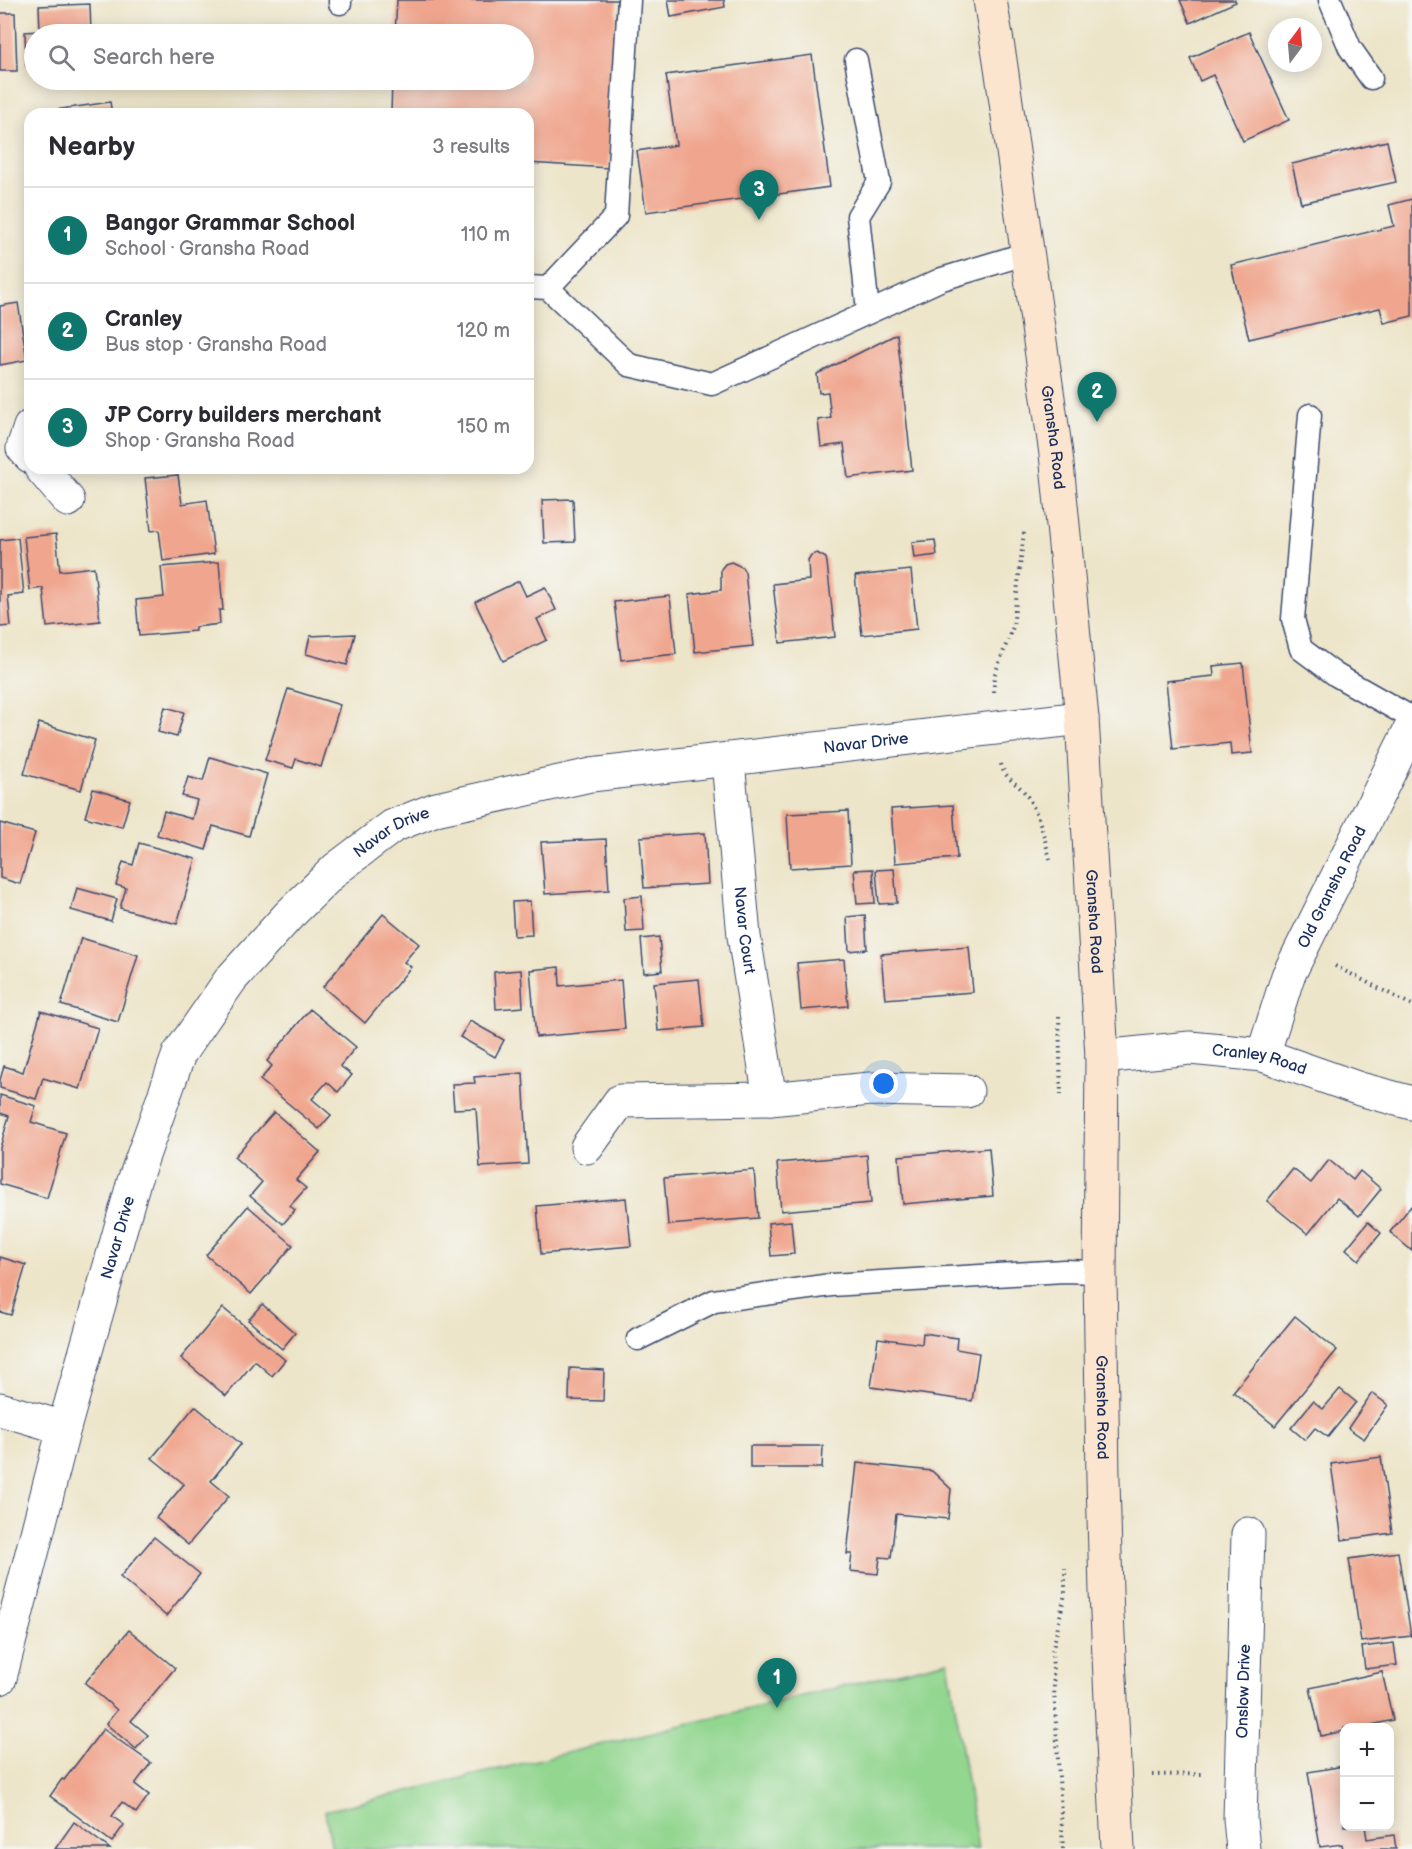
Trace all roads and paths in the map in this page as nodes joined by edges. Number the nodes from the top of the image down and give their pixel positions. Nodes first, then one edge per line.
1 (629, 0) edge
2 (990, 0) edge
3 (1330, 0) edge
4 (856, 60) dead end
5 (1371, 78) dead end
6 (1028, 253) junction
7 (538, 287) edge
8 (868, 311) junction
9 (1310, 415) dead end
10 (46, 474) edge
11 (68, 500) dead end
12 (1025, 521) dead end
13 (1082, 718) junction
14 (1412, 718) edge
15 (1412, 726) edge
16 (994, 729) junction
17 (728, 760) junction
18 (1052, 864) dead end
19 (1302, 949) junction
20 (1412, 1005) edge
21 (1059, 1007) dead end
22 (1263, 1055) junction
23 (1102, 1058) junction
24 (967, 1091) dead end
25 (770, 1099) junction
26 (1061, 1103) dead end
27 (1412, 1103) edge
28 (587, 1147) dead end
29 (1100, 1272) junction
30 (638, 1340) dead end
31 (0, 1409) edge
32 (64, 1428) junction
33 (1248, 1534) dead end
34 (1065, 1559) dead end
35 (0, 1678) edge
36 (1196, 1773) dead end
37 (1115, 1776) junction
38 (1063, 1849) edge
39 (1118, 1849) edge
40 (1244, 1849) edge

1 - 7 lane
2 - 6 street, Gransha Road
3 - 5 lane
4 - 8 lane
6 - 8 lane
6 - 13 street, Gransha Road
7 - 8 lane
9 - 14 lane
10 - 11 street
12 - 16 path
13 - 16 street, Navar Drive
13 - 23 street, Gransha Road
15 - 19 street, Old Gransha Road
16 - 17 street, Navar Drive
16 - 18 path
17 - 25 street, Navar Court
17 - 32 street, Navar Drive
19 - 20 path
19 - 22 street, Old Gransha Road
21 - 26 path
22 - 23 street, Cranley Road
22 - 27 street, Cranley Road
23 - 29 street, Gransha Road
24 - 25 street
25 - 28 street
29 - 30 lane
29 - 37 street, Gransha Road
31 - 32 street
32 - 35 street, Navar Drive
33 - 40 street, Onslow Drive
34 - 38 path
36 - 37 path
37 - 39 street, Gransha Road

